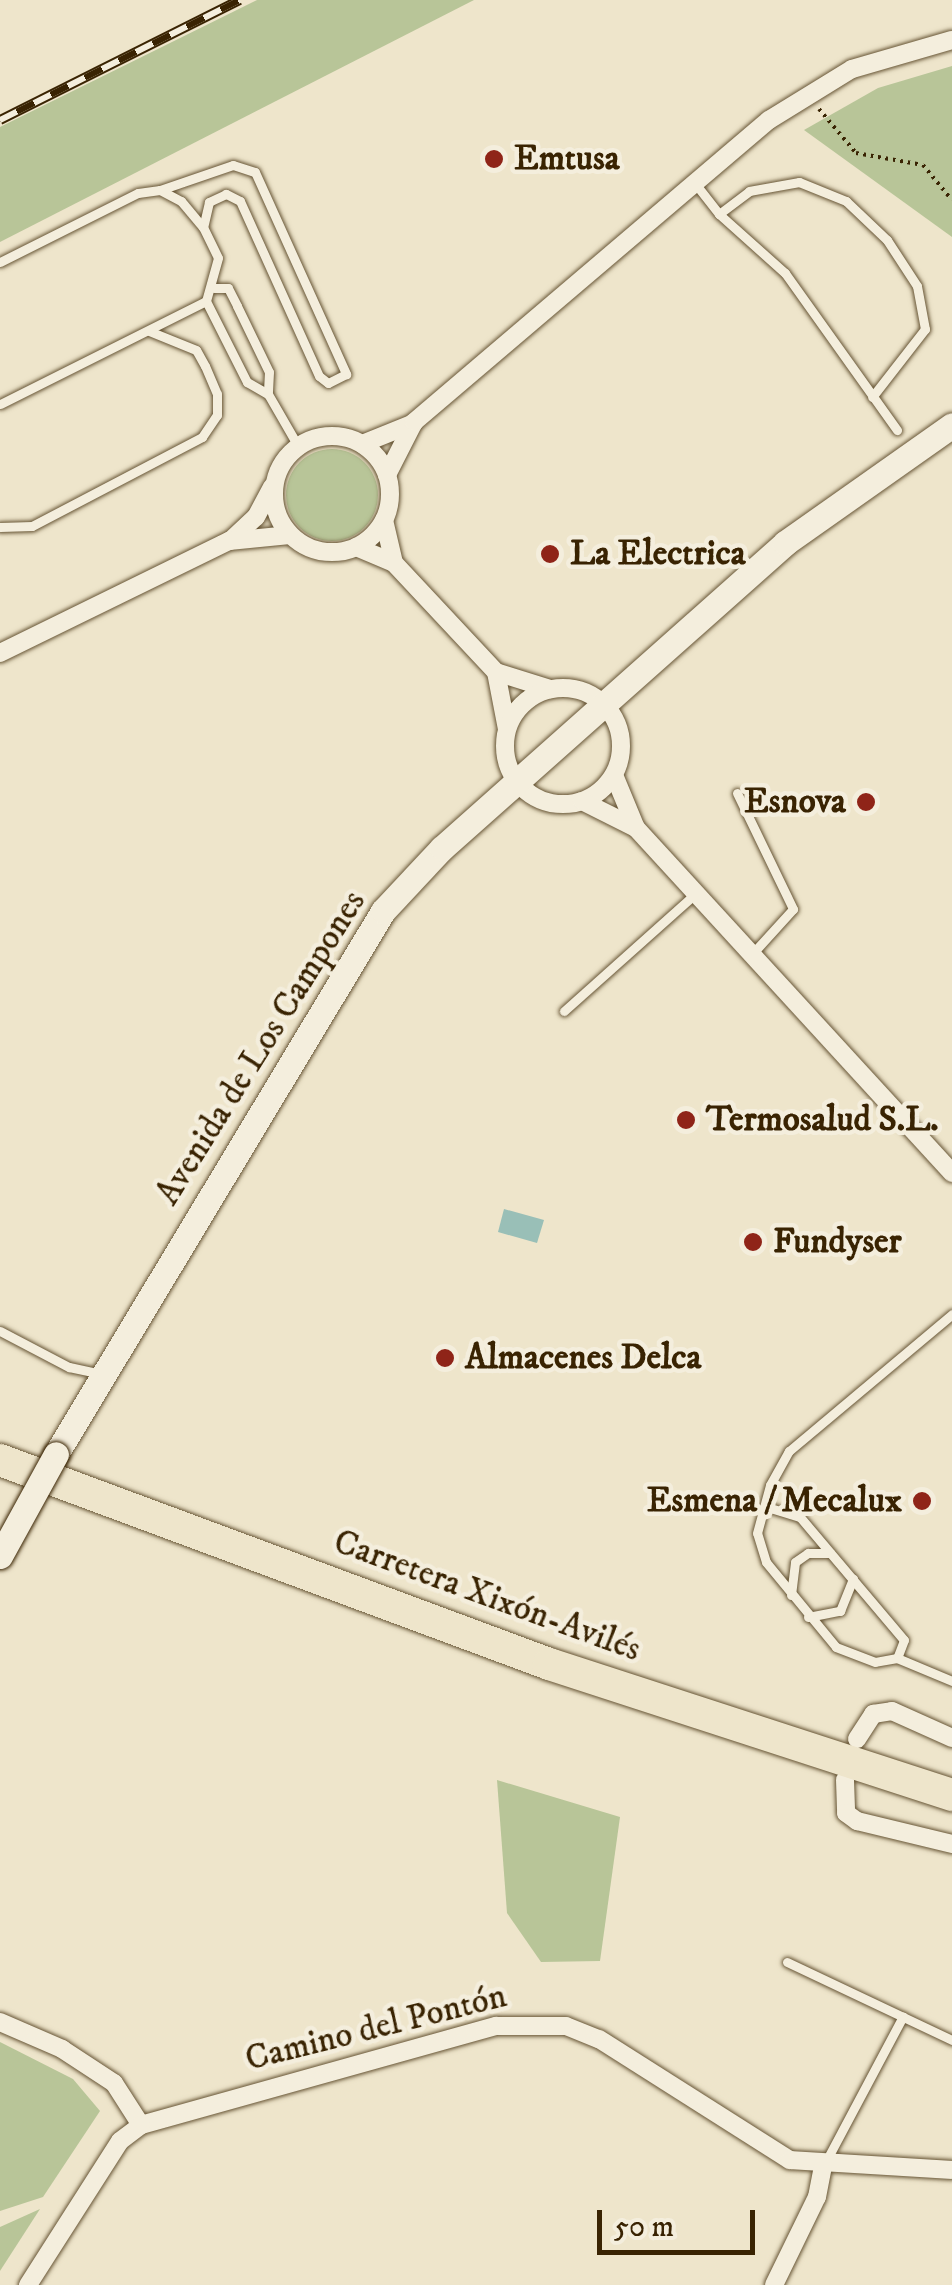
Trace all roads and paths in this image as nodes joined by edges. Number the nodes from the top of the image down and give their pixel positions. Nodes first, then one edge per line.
1 (952, 40) edge
2 (810, 91) junction
3 (693, 181) junction
4 (160, 190) junction
5 (952, 200) edge
6 (719, 214) junction
7 (203, 227) junction
8 (0, 262) edge
9 (214, 288) junction
10 (206, 301) junction
11 (147, 330) junction
12 (268, 394) junction
13 (872, 398) junction
14 (0, 404) edge
15 (414, 422) junction
16 (952, 425) edge
17 (897, 430) dead end
18 (362, 444) junction
19 (298, 446) junction
20 (387, 475) junction
21 (274, 482) junction
22 (384, 520) junction
23 (0, 527) edge
24 (290, 534) junction
25 (230, 541) junction
26 (356, 547) junction
27 (394, 563) junction
28 (0, 653) edge
29 (496, 672) junction
30 (550, 689) junction
31 (604, 704) junction
32 (507, 729) junction
33 (614, 775) junction
34 (517, 782) junction
35 (737, 794) dead end
36 (582, 801) junction
37 (636, 828) junction
38 (696, 893) junction
39 (752, 954) junction
40 (564, 1012) dead end
41 (952, 1172) edge
42 (952, 1314) edge
43 (0, 1331) edge
44 (102, 1374) junction
45 (0, 1460) edge
46 (767, 1507) junction
47 (830, 1553) junction
48 (0, 1556) edge
49 (852, 1579) junction
50 (791, 1596) junction
51 (808, 1617) junction
52 (897, 1658) junction
53 (952, 1681) edge
54 (952, 1738) edge
55 (856, 1739) dead end
56 (844, 1780) dead end
57 (952, 1794) edge
58 (952, 1844) edge
59 (786, 1962) dead end
60 (903, 2016) junction
61 (0, 2022) edge
62 (952, 2040) edge
63 (141, 2125) junction
64 (823, 2166) junction
65 (952, 2170) edge
66 (28, 2285) edge
67 (774, 2285) edge

1 - 2 street
2 - 3 street
2 - 5 path
3 - 6 lane
3 - 15 street
4 - 7 lane
4 - 7 lane
4 - 8 lane
6 - 13 lane
6 - 13 lane
7 - 9 lane
9 - 10 lane
9 - 12 lane
10 - 11 lane
10 - 12 lane
11 - 14 lane
11 - 23 lane
12 - 19 lane
13 - 17 lane
15 - 18 street
15 - 20 street
16 - 31 street, Avenida de Los Campones
18 - 19 street
18 - 20 street
19 - 21 street
20 - 22 street
21 - 24 street
21 - 25 street
22 - 26 street
22 - 27 street
24 - 25 street
24 - 26 street
25 - 28 street
26 - 27 street
27 - 29 street
29 - 30 street
29 - 32 street
30 - 31 street
30 - 32 street
31 - 33 street
31 - 34 street, Avenida de Los Campones
32 - 34 street
33 - 36 street
33 - 37 street
34 - 36 street
34 - 44 street, Avenida de Los Campones
35 - 39 lane
36 - 37 street
37 - 38 street
38 - 39 street
38 - 40 lane
39 - 41 street
42 - 46 lane
43 - 44 lane
44 - 48 street, Avenida de Los Campones, bridge
45 - 57 highway, Carretera Xixón-Avilés
46 - 47 lane
46 - 50 lane
47 - 49 lane
47 - 50 lane
49 - 51 lane
49 - 52 lane
50 - 51 lane
51 - 52 lane
52 - 53 lane
54 - 55 street
56 - 58 street
59 - 60 lane
60 - 62 lane
60 - 64 lane
61 - 63 street
63 - 64 street, Camino del Pontón
63 - 66 street
64 - 65 street, Camino del Pontón
64 - 67 street

